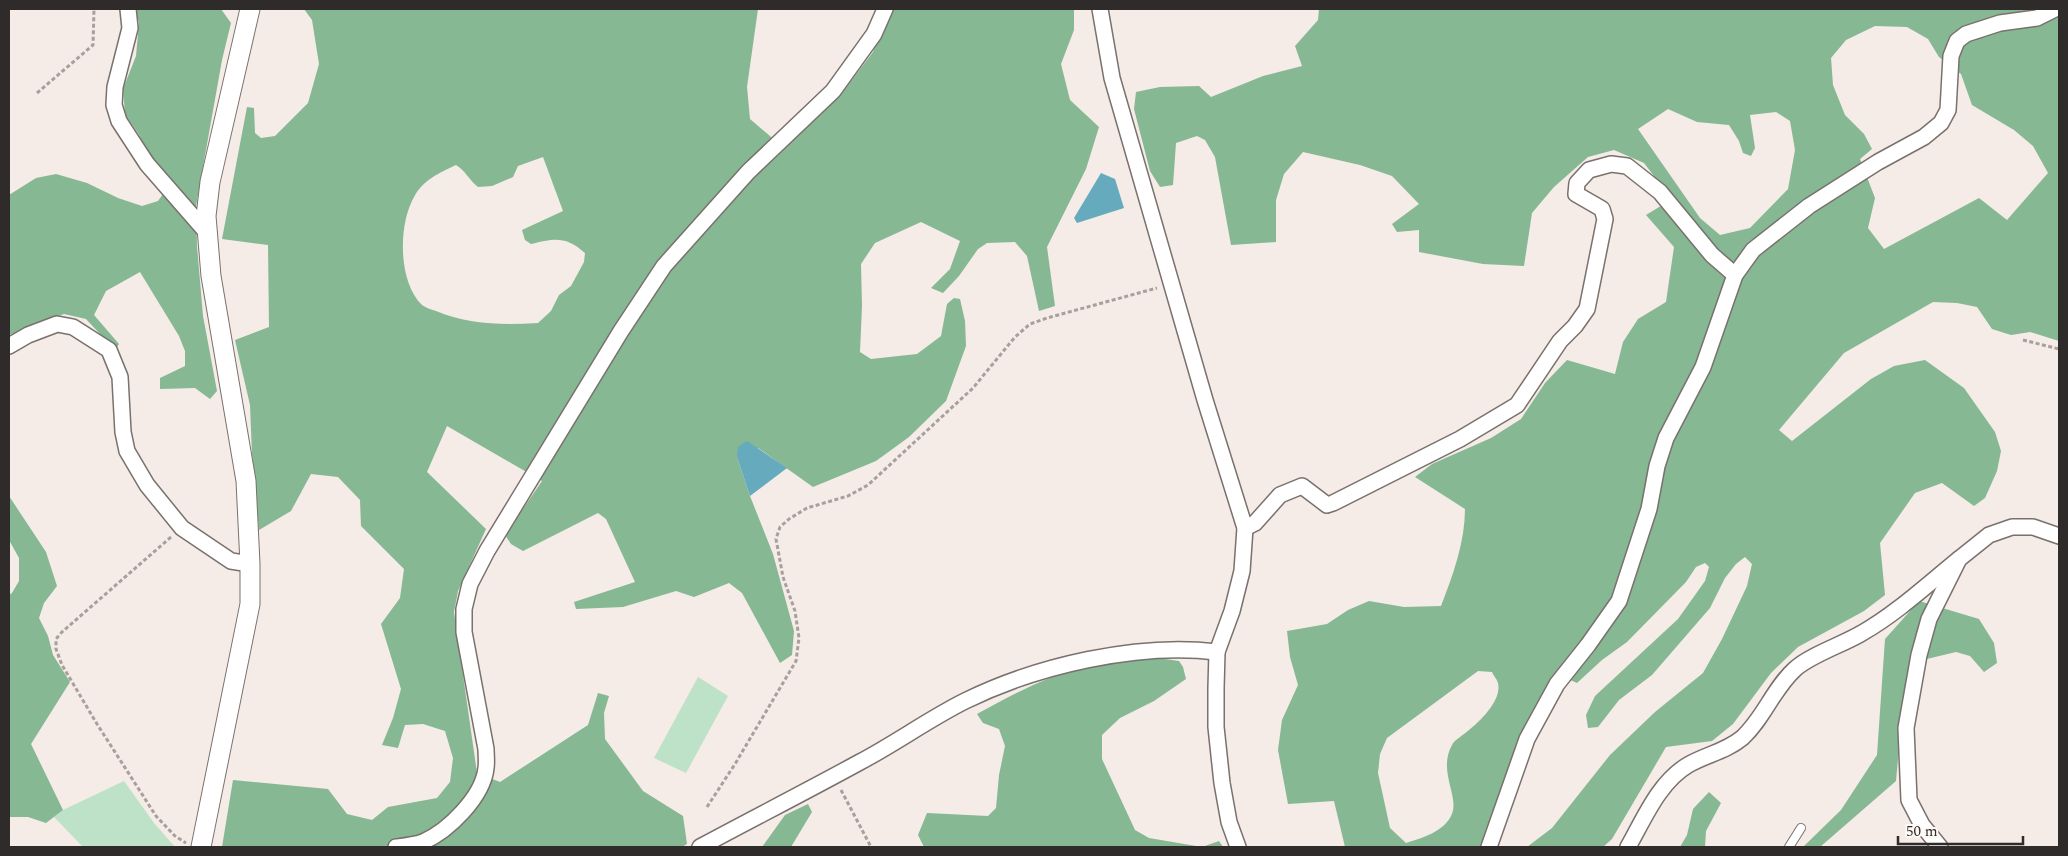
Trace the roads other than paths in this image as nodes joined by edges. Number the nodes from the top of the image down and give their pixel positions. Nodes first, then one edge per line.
1 (128, 9) edge
2 (250, 9) edge
3 (885, 9) edge
4 (1100, 9) edge
5 (2055, 9) edge
6 (209, 235) junction
7 (1735, 275) junction
8 (9, 346) edge
9 (1245, 528) junction
10 (2059, 536) edge
11 (1959, 559) junction
12 (250, 564) junction
13 (1217, 652) junction
14 (1802, 828) dead end
15 (196, 846) edge
16 (396, 847) edge
17 (700, 847) edge
18 (1238, 847) edge
19 (1489, 847) edge
20 (1628, 847) edge
21 (1789, 847) edge
22 (1940, 847) edge

1 - 6 street
2 - 6 street
3 - 16 street
4 - 9 street
5 - 7 street
6 - 12 street
7 - 9 street
7 - 19 street
8 - 12 street
9 - 13 street
10 - 11 street
11 - 20 street
11 - 22 street
12 - 15 street
13 - 17 street
13 - 18 street
14 - 21 lane

